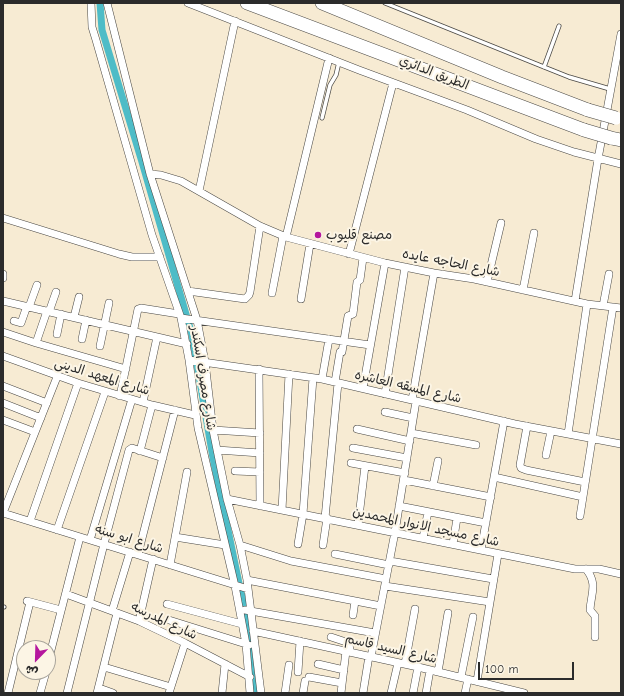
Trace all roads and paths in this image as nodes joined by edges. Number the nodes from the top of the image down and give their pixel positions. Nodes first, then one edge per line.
1 (91, 3) edge
2 (107, 3) edge
3 (188, 3) edge
4 (247, 3) edge
5 (322, 3) edge
6 (385, 3) edge
7 (235, 21) junction
8 (559, 26) dead end
9 (621, 34) edge
10 (329, 58) junction
11 (339, 62) junction
12 (544, 67) junction
13 (394, 83) junction
14 (610, 89) junction
15 (322, 118) dead end
16 (618, 119) edge
17 (616, 139) edge
18 (598, 159) junction
19 (621, 164) edge
20 (150, 174) junction
21 (199, 191) junction
22 (3, 218) edge
23 (502, 223) dead end
24 (260, 226) junction
25 (534, 233) dead end
26 (284, 236) junction
27 (310, 244) junction
28 (349, 254) junction
29 (160, 257) junction
30 (363, 258) junction
31 (385, 263) junction
32 (404, 267) junction
33 (434, 273) junction
34 (3, 274) edge
35 (609, 274) dead end
36 (3, 278) edge
37 (487, 282) junction
38 (37, 285) dead end
39 (523, 290) junction
40 (188, 291) junction
41 (56, 292) dead end
42 (272, 293) dead end
43 (79, 297) dead end
44 (301, 299) dead end
45 (3, 301) edge
46 (575, 301) junction
47 (109, 303) dead end
48 (588, 304) junction
49 (603, 306) junction
50 (28, 307) junction
51 (613, 307) junction
52 (621, 308) edge
53 (48, 311) junction
54 (61, 314) junction
55 (180, 316) junction
56 (74, 318) junction
57 (86, 320) junction
58 (197, 320) junction
59 (14, 322) dead end
60 (105, 325) junction
61 (133, 331) junction
62 (3, 332) edge
63 (56, 334) dead end
64 (157, 337) junction
65 (82, 338) dead end
66 (329, 339) junction
67 (343, 341) junction
68 (36, 344) junction
69 (187, 344) junction
70 (100, 346) dead end
71 (370, 346) junction
72 (3, 356) edge
73 (189, 360) junction
74 (205, 362) junction
75 (259, 369) junction
76 (126, 370) junction
77 (289, 374) junction
78 (58, 377) junction
79 (313, 378) junction
80 (322, 380) junction
81 (337, 382) junction
82 (78, 383) junction
83 (3, 386) edge
84 (363, 388) junction
85 (105, 392) junction
86 (385, 394) junction
87 (120, 396) junction
88 (132, 399) junction
89 (414, 401) junction
90 (142, 402) junction
91 (3, 403) edge
92 (47, 403) junction
93 (152, 405) junction
94 (175, 410) junction
95 (385, 412) dead end
96 (195, 415) junction
97 (41, 418) junction
98 (414, 418) junction
99 (3, 420) edge
100 (504, 421) junction
101 (527, 426) junction
102 (356, 429) dead end
103 (213, 430) junction
104 (551, 431) junction
105 (36, 432) junction
106 (260, 434) junction
107 (568, 434) junction
108 (410, 437) junction
109 (592, 439) junction
110 (621, 444) edge
111 (476, 445) dead end
112 (353, 448) dead end
113 (217, 450) junction
114 (140, 451) junction
115 (260, 453) junction
116 (546, 455) dead end
117 (163, 458) junction
118 (407, 458) junction
119 (438, 461) dead end
120 (351, 463) dead end
121 (365, 466) junction
122 (235, 471) dead end
123 (187, 472) dead end
124 (260, 472) junction
125 (404, 477) junction
126 (494, 477) junction
127 (585, 482) junction
128 (434, 486) junction
129 (491, 497) junction
130 (583, 497) junction
131 (227, 498) junction
132 (260, 506) junction
133 (400, 506) junction
134 (282, 510) junction
135 (428, 512) junction
136 (3, 513) edge
137 (303, 514) junction
138 (580, 516) dead end
139 (326, 518) junction
140 (457, 518) junction
141 (30, 521) junction
142 (486, 523) junction
143 (358, 525) junction
144 (57, 530) junction
145 (395, 532) junction
146 (80, 537) junction
147 (174, 537) junction
148 (423, 538) junction
149 (90, 540) junction
150 (104, 544) junction
151 (298, 544) dead end
152 (453, 544) junction
153 (225, 545) junction
154 (240, 545) junction
155 (322, 545) dead end
156 (481, 550) junction
157 (130, 552) junction
158 (138, 554) junction
159 (335, 554) dead end
160 (498, 554) junction
161 (154, 560) junction
162 (389, 563) junction
163 (170, 565) junction
164 (586, 570) junction
165 (621, 574) edge
166 (494, 579) junction
167 (247, 580) junction
168 (385, 583) junction
169 (235, 586) junction
170 (248, 589) junction
171 (66, 594) junction
172 (355, 601) junction
173 (89, 602) junction
174 (490, 602) junction
175 (167, 604) dead end
176 (381, 606) junction
177 (239, 609) junction
178 (415, 609) dead end
179 (62, 610) junction
180 (250, 611) junction
181 (115, 612) junction
182 (448, 613) dead end
183 (353, 614) dead end
184 (473, 617) dead end
185 (169, 620) dead end
186 (139, 621) junction
187 (242, 624) junction
188 (253, 631) junction
189 (375, 633) junction
190 (332, 637) dead end
191 (595, 637) dead end
192 (54, 640) edge
193 (300, 641) junction
194 (185, 643) junction
195 (246, 644) junction
196 (255, 647) junction
197 (348, 652) junction
198 (370, 656) junction
199 (401, 663) junction
200 (225, 664) junction
201 (318, 664) dead end
202 (289, 665) dead end
203 (104, 667) junction
204 (418, 667) junction
205 (344, 670) junction
206 (434, 671) junction
207 (298, 672) dead end
208 (250, 677) junction
209 (464, 678) junction
210 (44, 680) edge
211 (477, 682) junction
212 (342, 683) junction
213 (98, 690) edge
214 (170, 690) edge
215 (8, 693) edge
216 (40, 693) edge
217 (67, 693) edge
218 (113, 693) edge
219 (222, 693) edge
220 (250, 693) edge
221 (261, 693) edge
222 (286, 693) edge
223 (303, 693) edge
224 (340, 693) edge
225 (363, 693) edge
226 (391, 693) edge
227 (413, 693) edge
228 (426, 693) edge
229 (465, 693) edge
230 (521, 693) edge

1 - 29 street, شارع مصرف اسكندر
2 - 20 street, شارع مصرف اسكندر
3 - 7 street
4 - 17 highway, الطريق الدائري, bridge
5 - 16 highway, الطريق الدائري, bridge
6 - 12 lane
7 - 10 street
7 - 21 street
8 - 12 lane
9 - 14 street
10 - 11 street
10 - 26 street
11 - 13 street
11 - 15 lane
12 - 14 lane
13 - 18 street
13 - 28 street
14 - 18 street
18 - 19 street
18 - 46 street
20 - 21 street, شارع الحاجه عايده
20 - 40 street, شارع مصرف اسكندر
21 - 24 street, شارع الحاجه عايده
22 - 29 street
23 - 37 street
24 - 26 street, شارع الحاجه عايده
24 - 40 street
25 - 39 street
26 - 27 street, شارع الحاجه عايده
26 - 42 street
27 - 28 street, شارع الحاجه عايده
27 - 44 street
28 - 30 street, شارع الحاجه عايده
29 - 55 street, شارع مصرف اسكندر
30 - 31 street, شارع الحاجه عايده
30 - 67 street
31 - 32 street, شارع الحاجه عايده
31 - 71 street
32 - 33 street, شارع الحاجه عايده
32 - 86 street
33 - 37 street, شارع الحاجه عايده
33 - 89 street
34 - 36 street
35 - 49 street
37 - 39 street, شارع الحاجه عايده
38 - 50 street
39 - 46 street, شارع الحاجه عايده
40 - 58 street, شارع مصرف اسكندر
41 - 53 street
43 - 56 street
45 - 50 street
46 - 48 street, شارع الحاجه عايده
47 - 60 street
48 - 49 street, شارع الحاجه عايده
48 - 107 street
49 - 51 street, شارع الحاجه عايده
50 - 53 street
50 - 59 street
51 - 52 street, شارع الحاجه عايده
51 - 109 street
53 - 54 street
53 - 68 street
54 - 56 street
54 - 63 street
55 - 58 street
55 - 61 street
55 - 69 street, شارع مصرف اسكندر
56 - 57 street
57 - 60 street
57 - 65 street
58 - 66 street
58 - 74 street, شارع مصرف اسكندر
60 - 61 street
60 - 70 street
61 - 64 street
61 - 76 street
62 - 68 street
64 - 69 street
64 - 90 street
66 - 67 street
66 - 80 street
67 - 71 street
67 - 81 street
68 - 76 street
69 - 73 street, شارع مصرف اسكندر
71 - 84 street
72 - 78 street, شارع المعهد الدينى
73 - 74 street, شارع المسقه العاشره
73 - 96 street, شارع مصرف اسكندر
74 - 75 street, شارع المسقه العاشره
74 - 103 street, شارع مصرف اسكندر
75 - 77 street, شارع المسقه العاشره
75 - 106 street
76 - 87 street
77 - 79 street, شارع المسقه العاشره
77 - 134 street
78 - 82 street, شارع المعهد الدينى
78 - 92 street
79 - 80 street, شارع المسقه العاشره
79 - 137 street
80 - 81 street, شارع المسقه العاشره
81 - 84 street, شارع المسقه العاشره
81 - 139 street
82 - 85 street, شارع المعهد الدينى
82 - 141 street
83 - 92 street
84 - 86 street, شارع المسقه العاشره
85 - 87 street, شارع المعهد الدينى
85 - 144 street
86 - 89 street, شارع المسقه العاشره
87 - 88 street, شارع المعهد الدينى
88 - 90 street, شارع المعهد الدينى
88 - 149 street
89 - 98 street
89 - 100 street, شارع المسقه العاشره
90 - 93 street, شارع المعهد الدينى
91 - 97 street
92 - 97 street
93 - 94 street, شارع المعهد الدينى
93 - 114 street
94 - 96 street, شارع المعهد الدينى
94 - 117 street
95 - 98 street
96 - 153 street, شارع مصرف اسكندر
97 - 105 street
98 - 108 street
99 - 105 street
100 - 101 street, شارع المسقه العاشره
100 - 126 street
101 - 104 street, شارع المسقه العاشره
101 - 127 street
102 - 108 street
103 - 106 street
103 - 113 street, شارع مصرف اسكندر
104 - 107 street, شارع المسقه العاشره
104 - 116 street
105 - 136 street
106 - 115 street
107 - 109 street, شارع المسقه العاشره
108 - 111 street
108 - 118 street
109 - 110 street, شارع المسقه العاشره
109 - 127 street
112 - 118 street
113 - 115 street
113 - 131 street, شارع مصرف اسكندر
114 - 117 street
114 - 150 street
115 - 124 street
117 - 158 street
118 - 125 street
119 - 128 street
120 - 121 street
121 - 125 street
121 - 143 street
122 - 124 street
123 - 147 street
124 - 132 street
125 - 128 street
125 - 133 street
126 - 129 street
126 - 130 street
127 - 130 street
128 - 129 street
129 - 142 street
130 - 138 street
131 - 132 street, شارع مسجد الانوار المحمدين
131 - 154 street, شارع مصرف اسكندر
132 - 134 street, شارع مسجد الانوار المحمدين
133 - 135 street
133 - 145 street
134 - 137 street, شارع مسجد الانوار المحمدين
135 - 140 street
135 - 148 street
136 - 141 street, شارع ابو سنه
137 - 139 street, شارع مسجد الانوار المحمدين
137 - 151 street
139 - 143 street, شارع مسجد الانوار المحمدين
139 - 155 street
140 - 142 street
140 - 152 street
141 - 144 street, شارع ابو سنه
142 - 156 street
143 - 145 street, شارع مسجد الانوار المحمدين
144 - 146 street, شارع ابو سنه
145 - 148 street, شارع مسجد الانوار المحمدين
145 - 162 street
146 - 149 street, شارع ابو سنه
146 - 171 street
147 - 153 street
147 - 163 street
148 - 152 street, شارع مسجد الانوار المحمدين
149 - 150 street, شارع ابو سنه
150 - 157 street, شارع ابو سنه
150 - 173 street
152 - 156 street, شارع مسجد الانوار المحمدين
153 - 169 street, شارع مصرف اسكندر
154 - 167 street, شارع مصرف اسكندر
154 - 168 street
156 - 160 street, شارع مسجد الانوار المحمدين
157 - 158 street, شارع ابو سنه
157 - 181 street
158 - 161 street, شارع ابو سنه
159 - 162 street
160 - 164 street, شارع مسجد الانوار المحمدين
160 - 166 street
161 - 163 street, شارع ابو سنه
161 - 186 street
162 - 166 street
162 - 168 street
163 - 169 street, شارع ابو سنه
164 - 165 street, شارع مسجد الانوار المحمدين
164 - 191 street
166 - 174 street
167 - 170 street, شارع مصرف اسكندر
167 - 172 street
168 - 174 street
168 - 176 street
169 - 170 street, شارع ابو سنه
169 - 177 street, شارع مصرف اسكندر
170 - 180 street, شارع مصرف اسكندر
171 - 173 street, شارع المدرسه
171 - 179 street
172 - 176 street
172 - 183 street
173 - 181 street, شارع المدرسه
173 - 217 street
174 - 211 street
175 - 187 street
176 - 189 street
177 - 180 street
177 - 187 street, شارع مصرف اسكندر
178 - 199 street
179 - 192 street
179 - 215 street
180 - 188 street, شارع مصرف اسكندر
180 - 189 street
181 - 186 street, شارع المدرسه
181 - 203 street
182 - 206 street
184 - 209 street
185 - 195 street
186 - 194 street, شارع المدرسه
187 - 195 street, شارع مصرف اسكندر
188 - 193 street, شارع السيد قاسم
188 - 196 street, شارع مصرف اسكندر
189 - 198 street
190 - 197 street
193 - 197 street, شارع السيد قاسم
193 - 207 street
194 - 200 street, شارع المدرسه
194 - 214 street
195 - 196 street
195 - 208 street, شارع مصرف اسكندر
196 - 221 street, شارع مصرف اسكندر
197 - 198 street, شارع السيد قاسم
197 - 205 street
198 - 199 street, شارع السيد قاسم
198 - 225 street
199 - 204 street, شارع السيد قاسم
199 - 226 street
200 - 208 street, شارع المدرسه
200 - 219 street
201 - 205 street
202 - 222 street
203 - 213 street
203 - 214 street
204 - 206 street, شارع السيد قاسم
204 - 227 street
205 - 212 street
206 - 209 street, شارع السيد قاسم
206 - 228 street
208 - 220 street, شارع مصرف اسكندر
209 - 211 street, شارع السيد قاسم
209 - 229 street
210 - 216 street
211 - 230 street, شارع السيد قاسم
212 - 223 street
212 - 224 street
213 - 218 street

